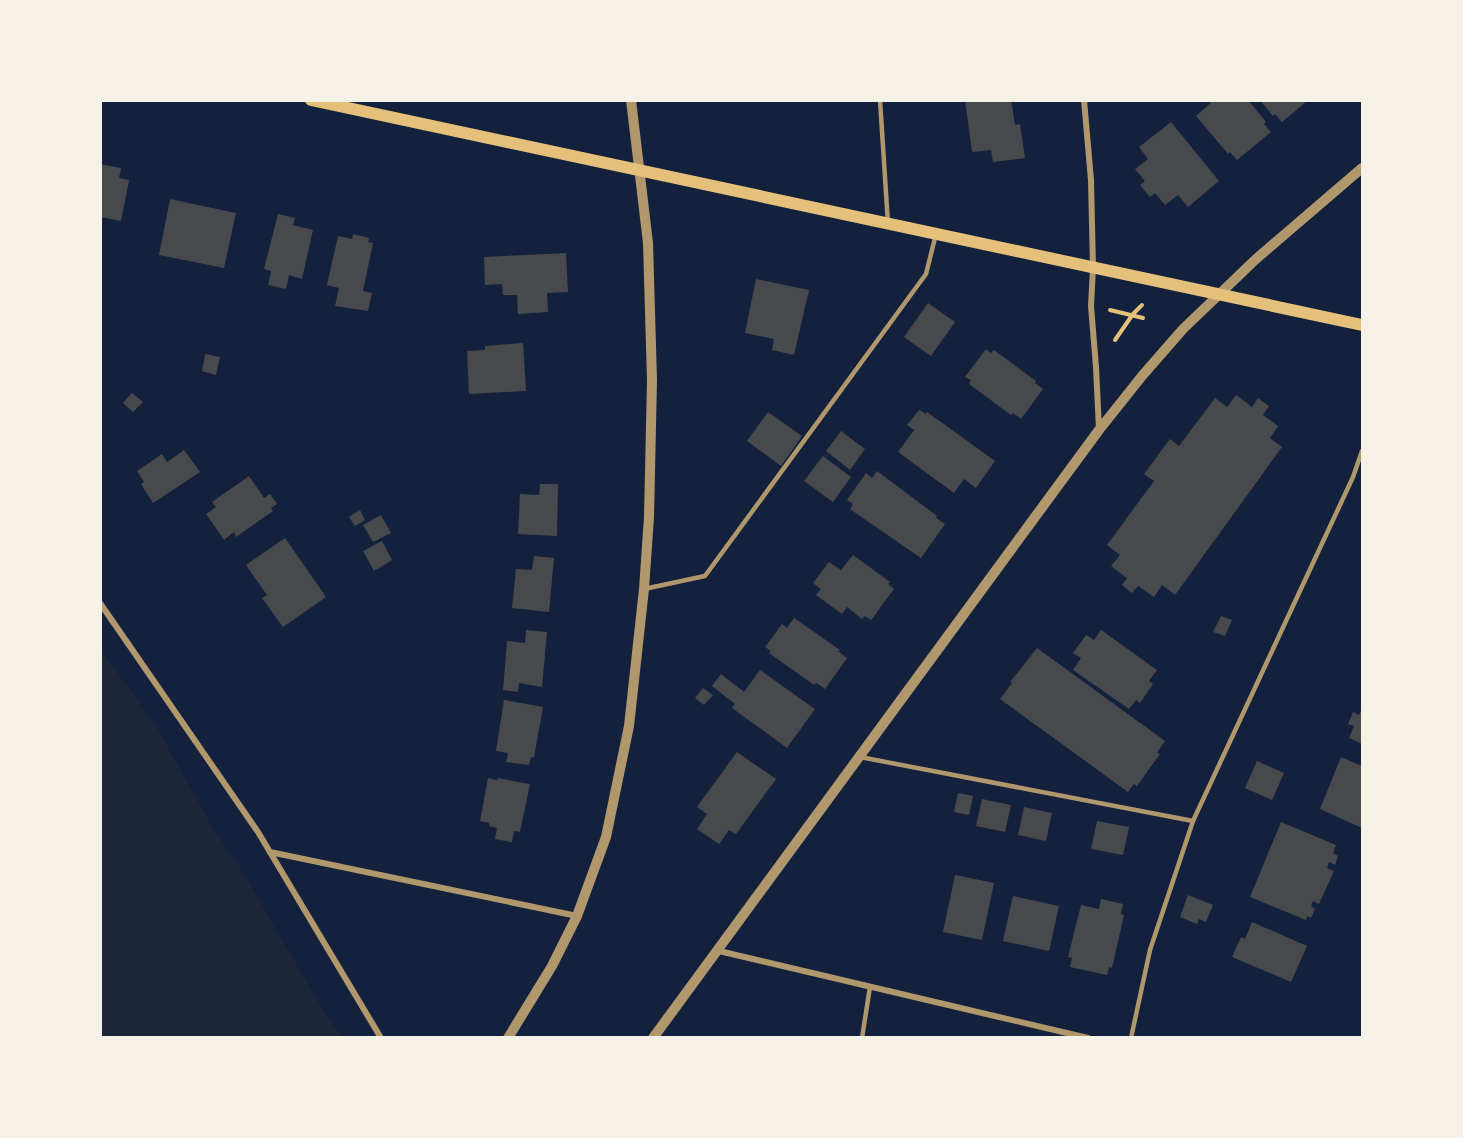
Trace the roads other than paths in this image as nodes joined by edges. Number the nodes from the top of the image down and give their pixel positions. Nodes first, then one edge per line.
1 (311, 100) edge
2 (631, 100) edge
3 (880, 100) edge
4 (1084, 100) edge
5 (353, 105) edge
6 (1362, 168) edge
7 (640, 171) junction
8 (888, 224) junction
9 (936, 234) junction
10 (1093, 268) junction
11 (1218, 295) junction
12 (1362, 325) edge
13 (1099, 430) junction
14 (1362, 451) edge
15 (644, 589) junction
16 (100, 603) edge
17 (860, 757) junction
18 (1193, 821) junction
19 (270, 852) junction
20 (577, 916) junction
21 (718, 951) junction
22 (870, 987) junction
23 (381, 1038) edge
24 (508, 1038) edge
25 (653, 1038) edge
26 (862, 1038) edge
27 (1088, 1038) edge
28 (1131, 1038) edge

1 - 5 main road
2 - 7 street
3 - 8 lane
4 - 10 street
5 - 7 main road
6 - 11 street
7 - 8 main road
7 - 15 street
8 - 9 main road
9 - 10 main road
9 - 15 lane
10 - 11 main road
10 - 13 street
11 - 12 main road
11 - 13 street
13 - 17 street
14 - 18 lane
15 - 20 street
16 - 19 street
17 - 18 lane
17 - 21 street
18 - 28 lane
19 - 20 street
19 - 23 street
20 - 24 street
21 - 22 street
21 - 25 street
22 - 26 lane
22 - 27 street

